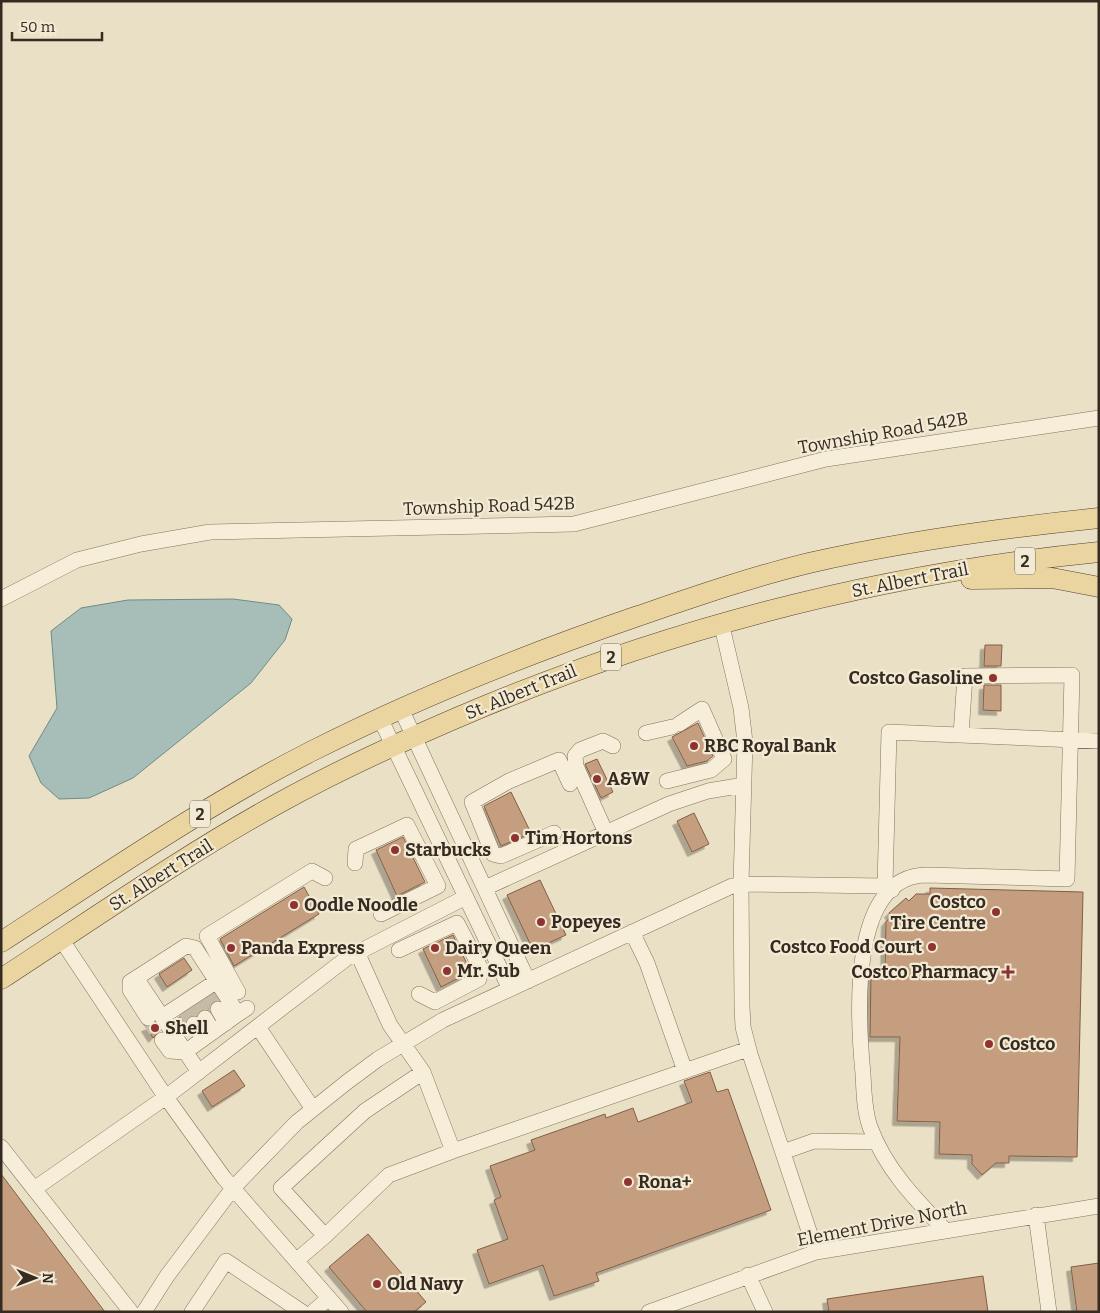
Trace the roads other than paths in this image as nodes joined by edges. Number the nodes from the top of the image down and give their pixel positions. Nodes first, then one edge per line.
1 (1099, 418) edge
2 (1099, 518) edge
3 (1099, 552) edge
4 (951, 571) junction
5 (1099, 587) edge
6 (1, 599) edge
7 (721, 622) junction
8 (401, 709) junction
9 (380, 718) junction
10 (646, 733) dead end
11 (960, 735) junction
12 (412, 736) junction
13 (1071, 740) junction
14 (1099, 741) edge
15 (392, 746) junction
16 (613, 746) dead end
17 (666, 782) dead end
18 (570, 784) dead end
19 (744, 785) junction
20 (554, 833) dead end
21 (606, 833) junction
22 (355, 863) dead end
23 (325, 878) dead end
24 (741, 884) junction
25 (485, 888) junction
26 (888, 888) junction
27 (466, 897) junction
28 (381, 914) dead end
29 (632, 932) junction
30 (61, 939) junction
31 (1, 942) edge
32 (399, 950) dead end
33 (358, 952) junction
34 (1, 979) edge
35 (528, 981) junction
36 (510, 989) junction
37 (238, 992) dead end
38 (419, 994) dead end
39 (198, 997) junction
40 (218, 1009) tunnel mouth
41 (155, 1017) junction
42 (199, 1021) tunnel mouth
43 (258, 1027) junction
44 (214, 1031) junction
45 (162, 1040) tunnel mouth
46 (403, 1044) junction
47 (748, 1049) junction
48 (185, 1052) junction
49 (685, 1071) junction
50 (199, 1072) junction
51 (424, 1072) junction
52 (166, 1097) junction
53 (313, 1109) junction
54 (876, 1142) junction
55 (1, 1148) edge
56 (453, 1151) junction
57 (784, 1152) junction
58 (233, 1188) junction
59 (34, 1189) junction
60 (1099, 1206) edge
61 (1036, 1215) junction
62 (945, 1230) junction
63 (325, 1236) junction
64 (816, 1252) junction
65 (296, 1260) junction
66 (748, 1275) junction
67 (329, 1298) junction
68 (131, 1312) edge
69 (144, 1312) edge
70 (192, 1312) edge
71 (302, 1312) edge
72 (313, 1312) edge
73 (341, 1312) edge
74 (649, 1312) edge
75 (765, 1312) edge
76 (1049, 1312) edge

1 - 6 street, Township Road 542B
2 - 8 main road, St. Albert Trail / 2
3 - 4 main road, St. Albert Trail / 2
4 - 5 main road
4 - 7 main road, St. Albert Trail / 2
7 - 12 main road, St. Albert Trail / 2
7 - 19 street
8 - 9 main road, St. Albert Trail / 2
8 - 12 street
9 - 15 street
9 - 31 main road, St. Albert Trail / 2
10 - 17 street
11 - 13 street
11 - 13 street
11 - 26 street
12 - 15 main road, St. Albert Trail / 2
12 - 25 street
13 - 14 street
13 - 26 street
15 - 27 street
15 - 30 main road, St. Albert Trail / 2
16 - 21 street
18 - 20 street
19 - 21 street
19 - 24 street
21 - 25 street
22 - 28 street
23 - 37 street
24 - 26 street
24 - 29 street
24 - 47 street
25 - 35 street
26 - 54 street
27 - 33 street
27 - 36 street
29 - 35 street
29 - 49 street
30 - 34 main road, St. Albert Trail / 2
30 - 52 street
32 - 38 street
33 - 43 street
33 - 46 street
35 - 36 street
36 - 46 street
39 - 41 street
39 - 41 street
39 - 44 street
40 - 44 street
41 - 48 street
42 - 44 street
43 - 50 street
43 - 53 street
44 - 48 street
45 - 48 street
46 - 51 street
46 - 53 street
47 - 49 street
47 - 57 street
48 - 50 street
49 - 56 street
50 - 52 street
51 - 56 street
51 - 63 street
52 - 58 street
52 - 59 street
53 - 58 street
54 - 57 street
54 - 62 street
55 - 59 street
56 - 63 street
57 - 64 street
58 - 65 street
58 - 69 street
59 - 68 street
60 - 61 street, Element Drive North
61 - 62 street, Element Drive North
61 - 76 street
62 - 64 street, Element Drive North
63 - 65 street
64 - 66 street, Element Drive North
65 - 67 street
66 - 74 street, Element Drive North
66 - 75 street
67 - 72 street
67 - 73 street
70 - 71 street

